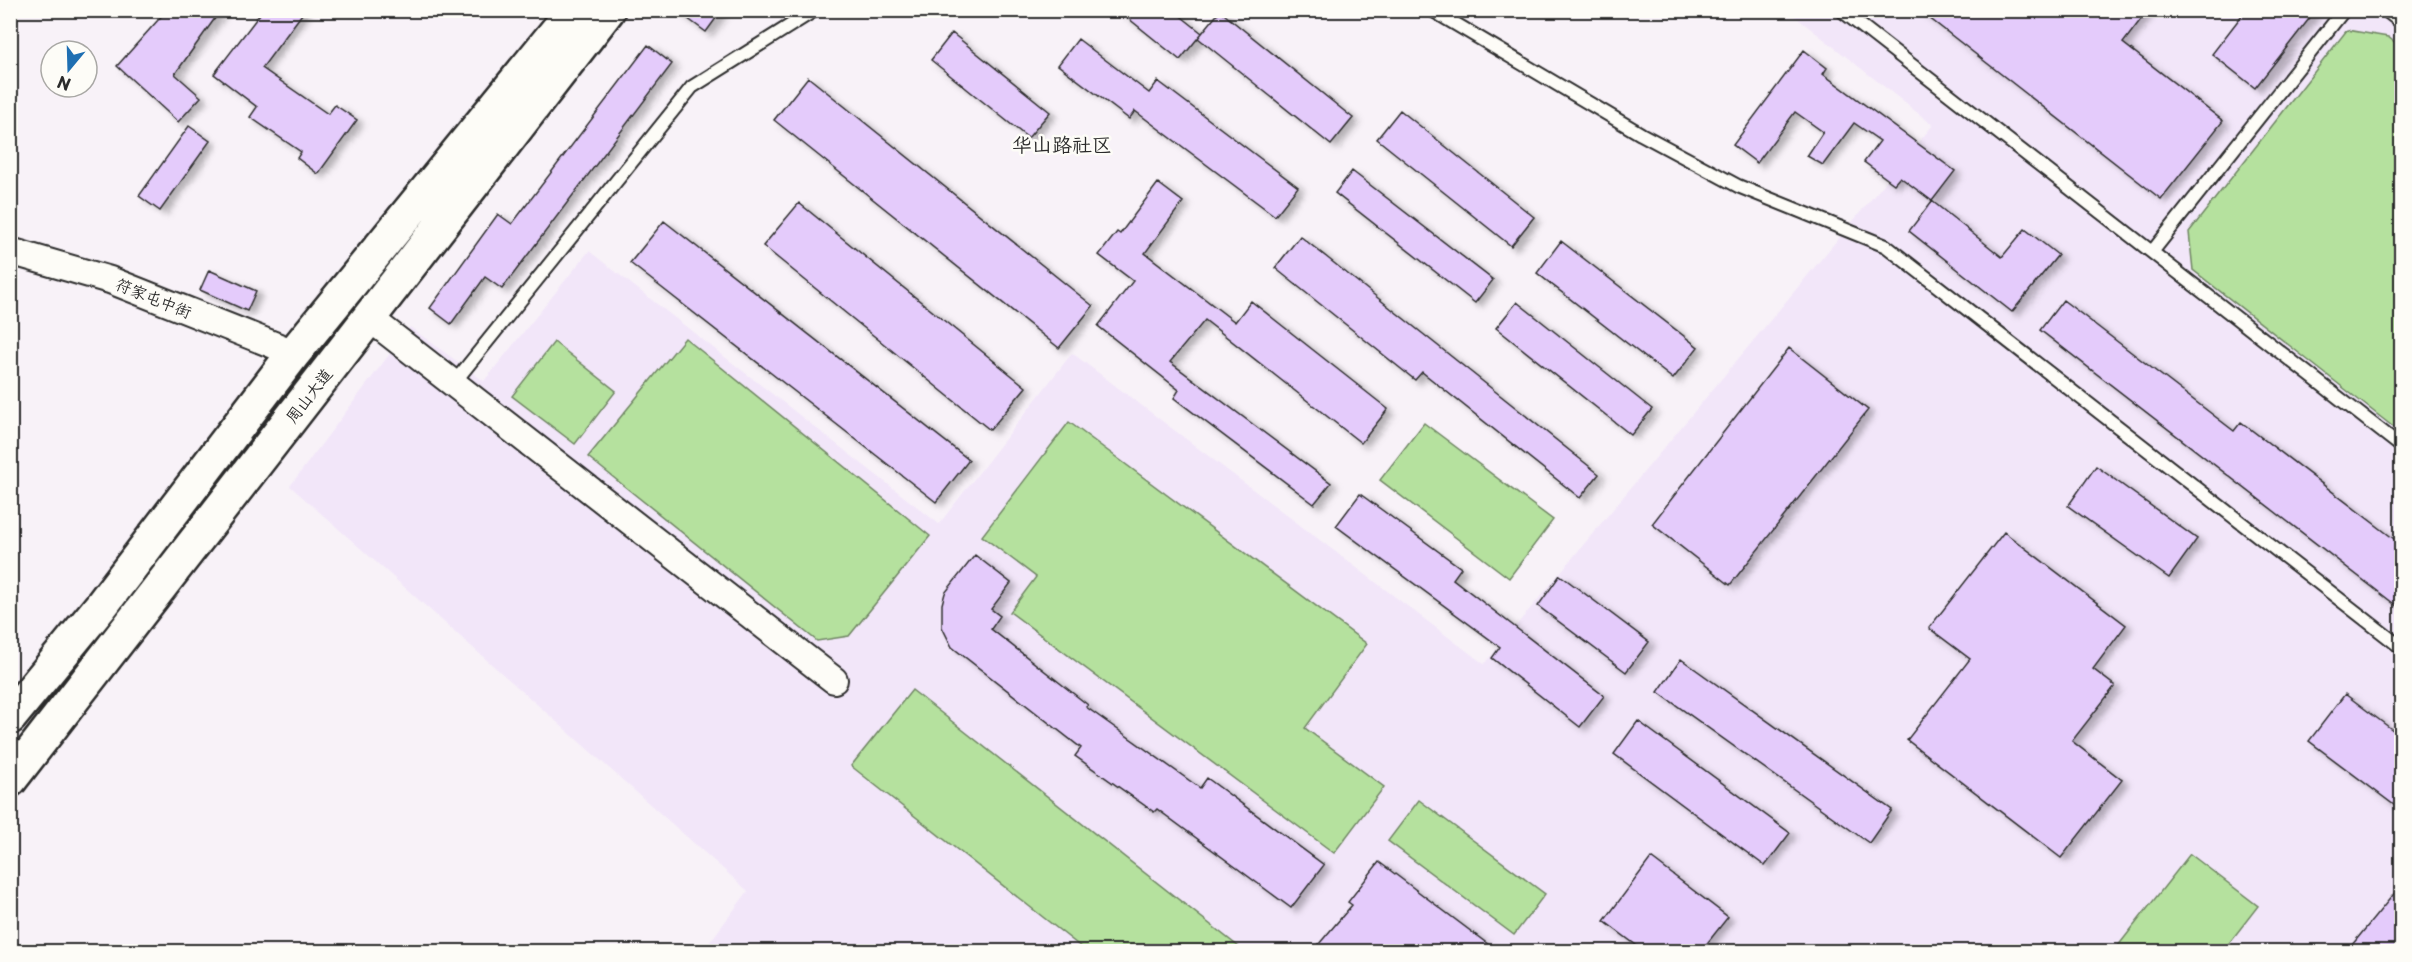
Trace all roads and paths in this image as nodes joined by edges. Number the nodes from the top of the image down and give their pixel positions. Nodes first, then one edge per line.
1 (574, 10) edge
2 (608, 10) edge
3 (815, 10) edge
4 (1432, 10) edge
5 (1841, 10) edge
6 (2344, 10) edge
7 (2385, 10) edge
8 (2402, 23) edge
9 (10, 250) edge
10 (2152, 252) junction
11 (368, 317) junction
12 (294, 353) junction
13 (453, 384) junction
14 (2402, 447) edge
15 (2402, 648) edge
16 (834, 680) dead end
17 (10, 717) edge
18 (10, 780) edge

1 - 12 main road
2 - 11 main road, 周山大道
3 - 13 lane
4 - 15 lane
5 - 10 lane
6 - 10 lane
7 - 8 lane
9 - 12 street, 符家屯中街
10 - 14 lane
11 - 13 street
11 - 18 main road, 周山大道
12 - 17 main road
13 - 16 street

